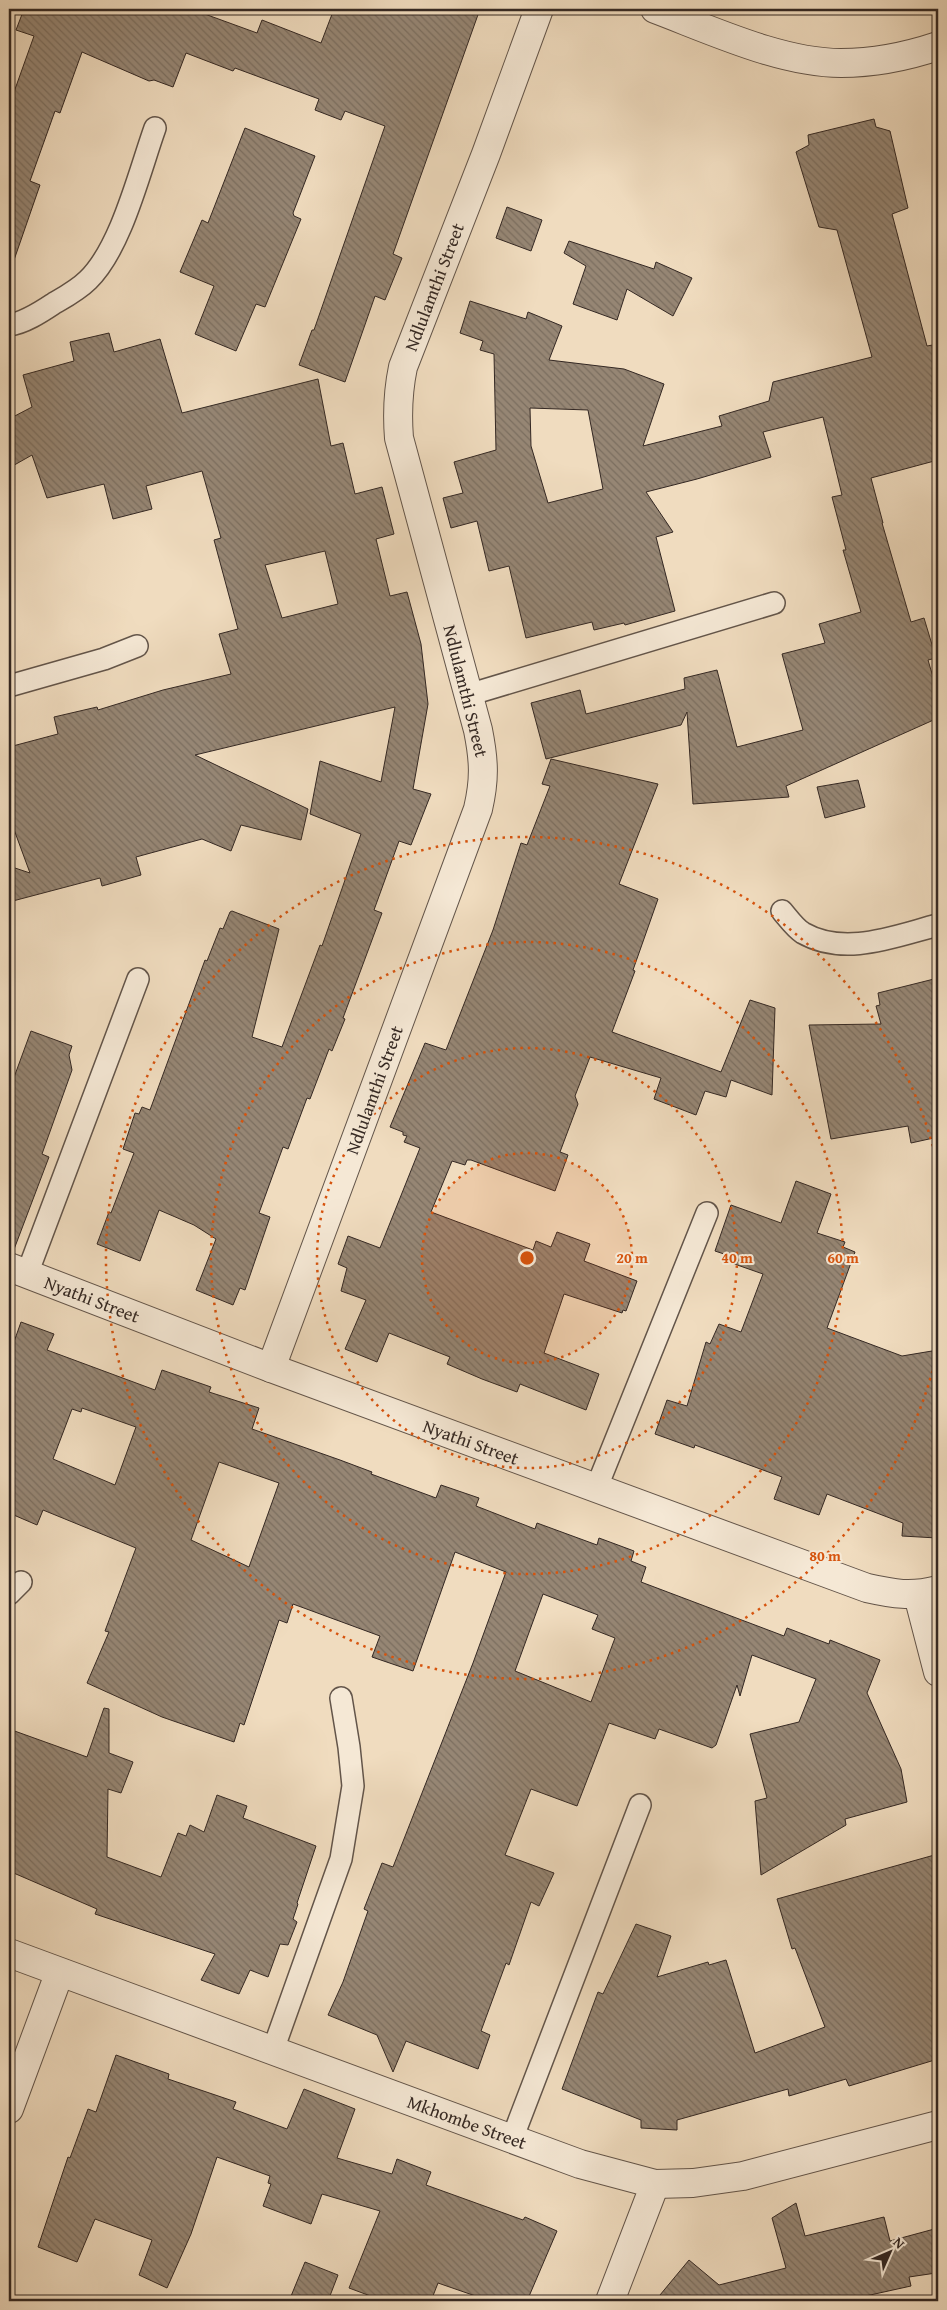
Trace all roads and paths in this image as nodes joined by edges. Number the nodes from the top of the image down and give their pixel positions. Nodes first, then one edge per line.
1 (538, 9) edge
2 (656, 9) edge
3 (937, 53) edge
4 (154, 128) dead end
5 (9, 325) edge
6 (774, 603) dead end
7 (137, 646) dead end
8 (9, 686) edge
9 (468, 695) junction
10 (782, 911) dead end
11 (938, 925) edge
12 (138, 979) dead end
13 (707, 1213) dead end
14 (18, 1270) edge
15 (271, 1368) junction
16 (596, 1488) junction
17 (928, 1592) edge
18 (938, 1672) edge
19 (341, 1698) dead end
20 (640, 1804) dead end
21 (9, 1953) edge
22 (59, 1974) junction
23 (272, 2050) junction
24 (9, 2109) edge
25 (938, 2125) edge
26 (512, 2139) junction
27 (655, 2184) junction
28 (610, 2301) edge

1 - 9 street, Ndlulamthi Street
2 - 3 street
4 - 5 lane
6 - 9 lane
7 - 8 lane
9 - 15 street, Ndlulamthi Street
10 - 11 lane
12 - 14 lane
13 - 16 lane
14 - 15 street, Nyathi Street
15 - 16 street, Nyathi Street
16 - 17 street, Nyathi Street
17 - 18 street
19 - 23 lane
20 - 26 lane
21 - 22 street, Mkhombe Street
22 - 23 street, Mkhombe Street
22 - 24 street
23 - 26 street, Mkhombe Street
25 - 27 street, Mkhombe Street
26 - 27 street, Mkhombe Street
27 - 28 street

